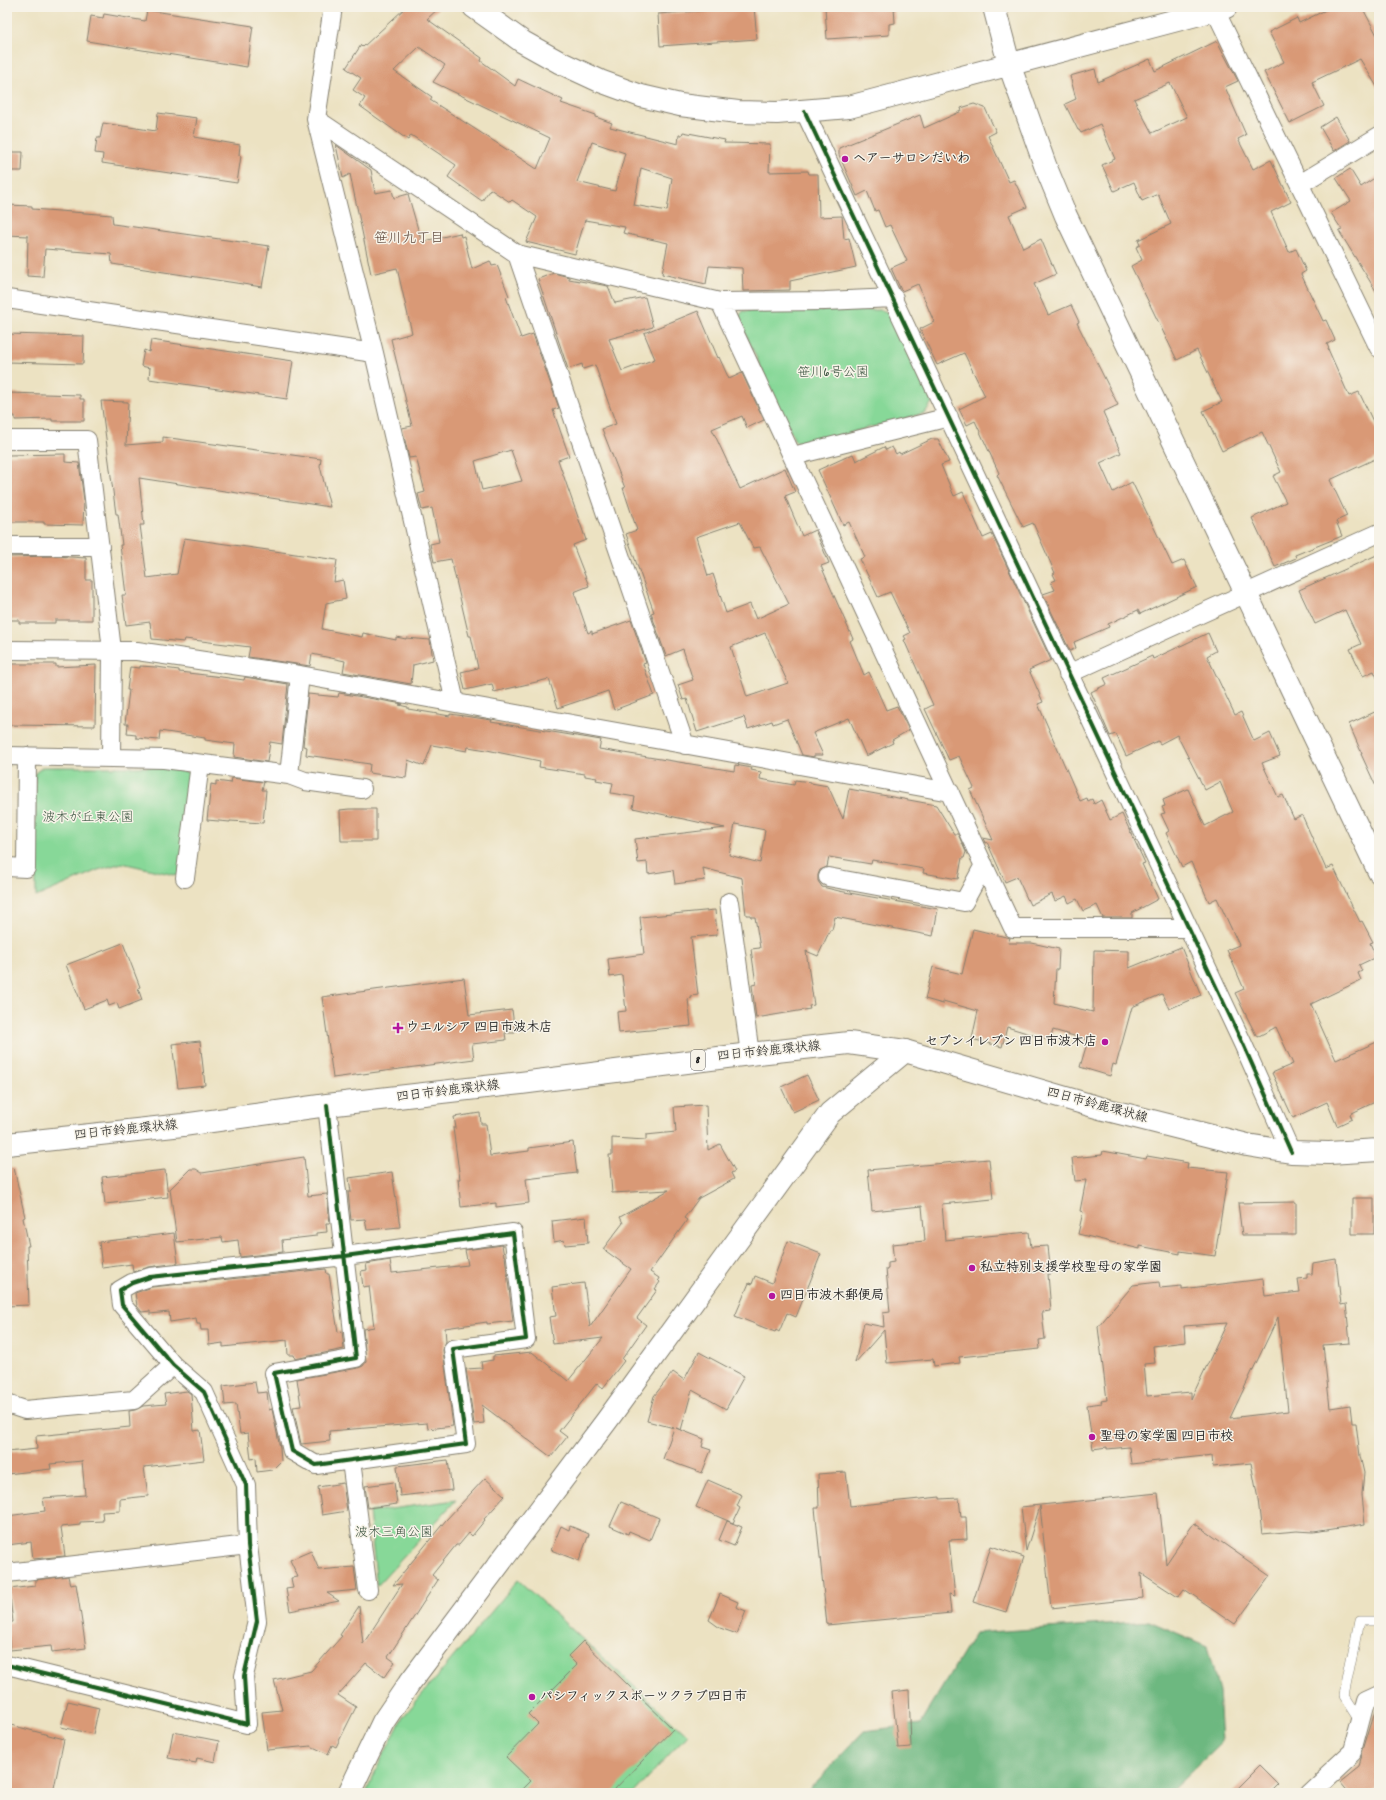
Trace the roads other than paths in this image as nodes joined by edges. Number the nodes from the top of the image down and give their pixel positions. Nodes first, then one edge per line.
1 (333, 7) edge
2 (994, 7) edge
3 (477, 8) edge
4 (1220, 8) edge
5 (1009, 64) junction
6 (805, 112) junction
7 (316, 119) junction
8 (1379, 136) edge
9 (1300, 184) junction
10 (517, 254) junction
11 (894, 298) junction
12 (7, 299) edge
13 (720, 302) junction
14 (1378, 344) edge
15 (374, 354) junction
16 (949, 417) junction
17 (7, 440) edge
18 (793, 456) junction
19 (1379, 533) edge
20 (7, 546) edge
21 (100, 546) junction
22 (1247, 594) junction
23 (7, 650) edge
24 (112, 650) junction
25 (1068, 674) junction
26 (300, 675) junction
27 (455, 702) junction
28 (685, 745) junction
29 (7, 756) edge
30 (26, 756) junction
31 (111, 758) junction
32 (200, 764) junction
33 (289, 775) junction
34 (362, 789) dead end
35 (950, 792) junction
36 (984, 865) junction
37 (7, 868) edge
38 (1379, 872) edge
39 (828, 877) dead end
40 (185, 878) dead end
41 (729, 902) dead end
42 (1187, 928) junction
43 (905, 1051) junction
44 (750, 1054) junction
45 (327, 1106) junction
46 (7, 1144) edge
47 (1379, 1150) edge
48 (1291, 1152) junction
49 (345, 1256) junction
50 (173, 1365) junction
51 (7, 1404) edge
52 (351, 1461) junction
53 (248, 1545) junction
54 (7, 1573) edge
55 (368, 1590) dead end
56 (1379, 1622) edge
57 (7, 1665) edge
58 (1379, 1694) edge
59 (1360, 1722) junction
60 (349, 1793) edge
61 (1309, 1793) edge

1 - 7 street
2 - 5 street
3 - 6 street
4 - 5 street
4 - 9 street
5 - 6 street
5 - 22 street
6 - 11 street
7 - 10 street
7 - 15 street
8 - 9 street
9 - 14 street
10 - 13 street
10 - 28 street
11 - 13 street
11 - 16 street
12 - 15 street
13 - 18 street
15 - 27 street
16 - 18 street
16 - 25 street
17 - 21 street
18 - 35 street
19 - 22 street
20 - 21 street
21 - 24 street
22 - 25 street
22 - 38 street
23 - 24 street
24 - 26 street
24 - 31 street
25 - 42 street
26 - 27 street
26 - 33 street
27 - 28 street
28 - 35 street
29 - 30 street
30 - 31 street
30 - 37 street
31 - 32 street
32 - 33 street
32 - 40 street
33 - 34 street
35 - 36 street
36 - 39 street
36 - 42 street
41 - 44 street
42 - 48 street
43 - 44 street, 四日市鈴鹿環状線 / 8
43 - 48 street, 四日市鈴鹿環状線 / 8
43 - 60 street
44 - 45 street, 四日市鈴鹿環状線 / 8
45 - 46 street, 四日市鈴鹿環状線 / 8
45 - 49 street
47 - 48 street, 四日市鈴鹿環状線 / 8
49 - 50 street
49 - 52 street
49 - 52 street
50 - 51 street
50 - 53 street
52 - 55 street
53 - 54 street
53 - 57 street
56 - 59 lane
58 - 59 street
59 - 61 street

